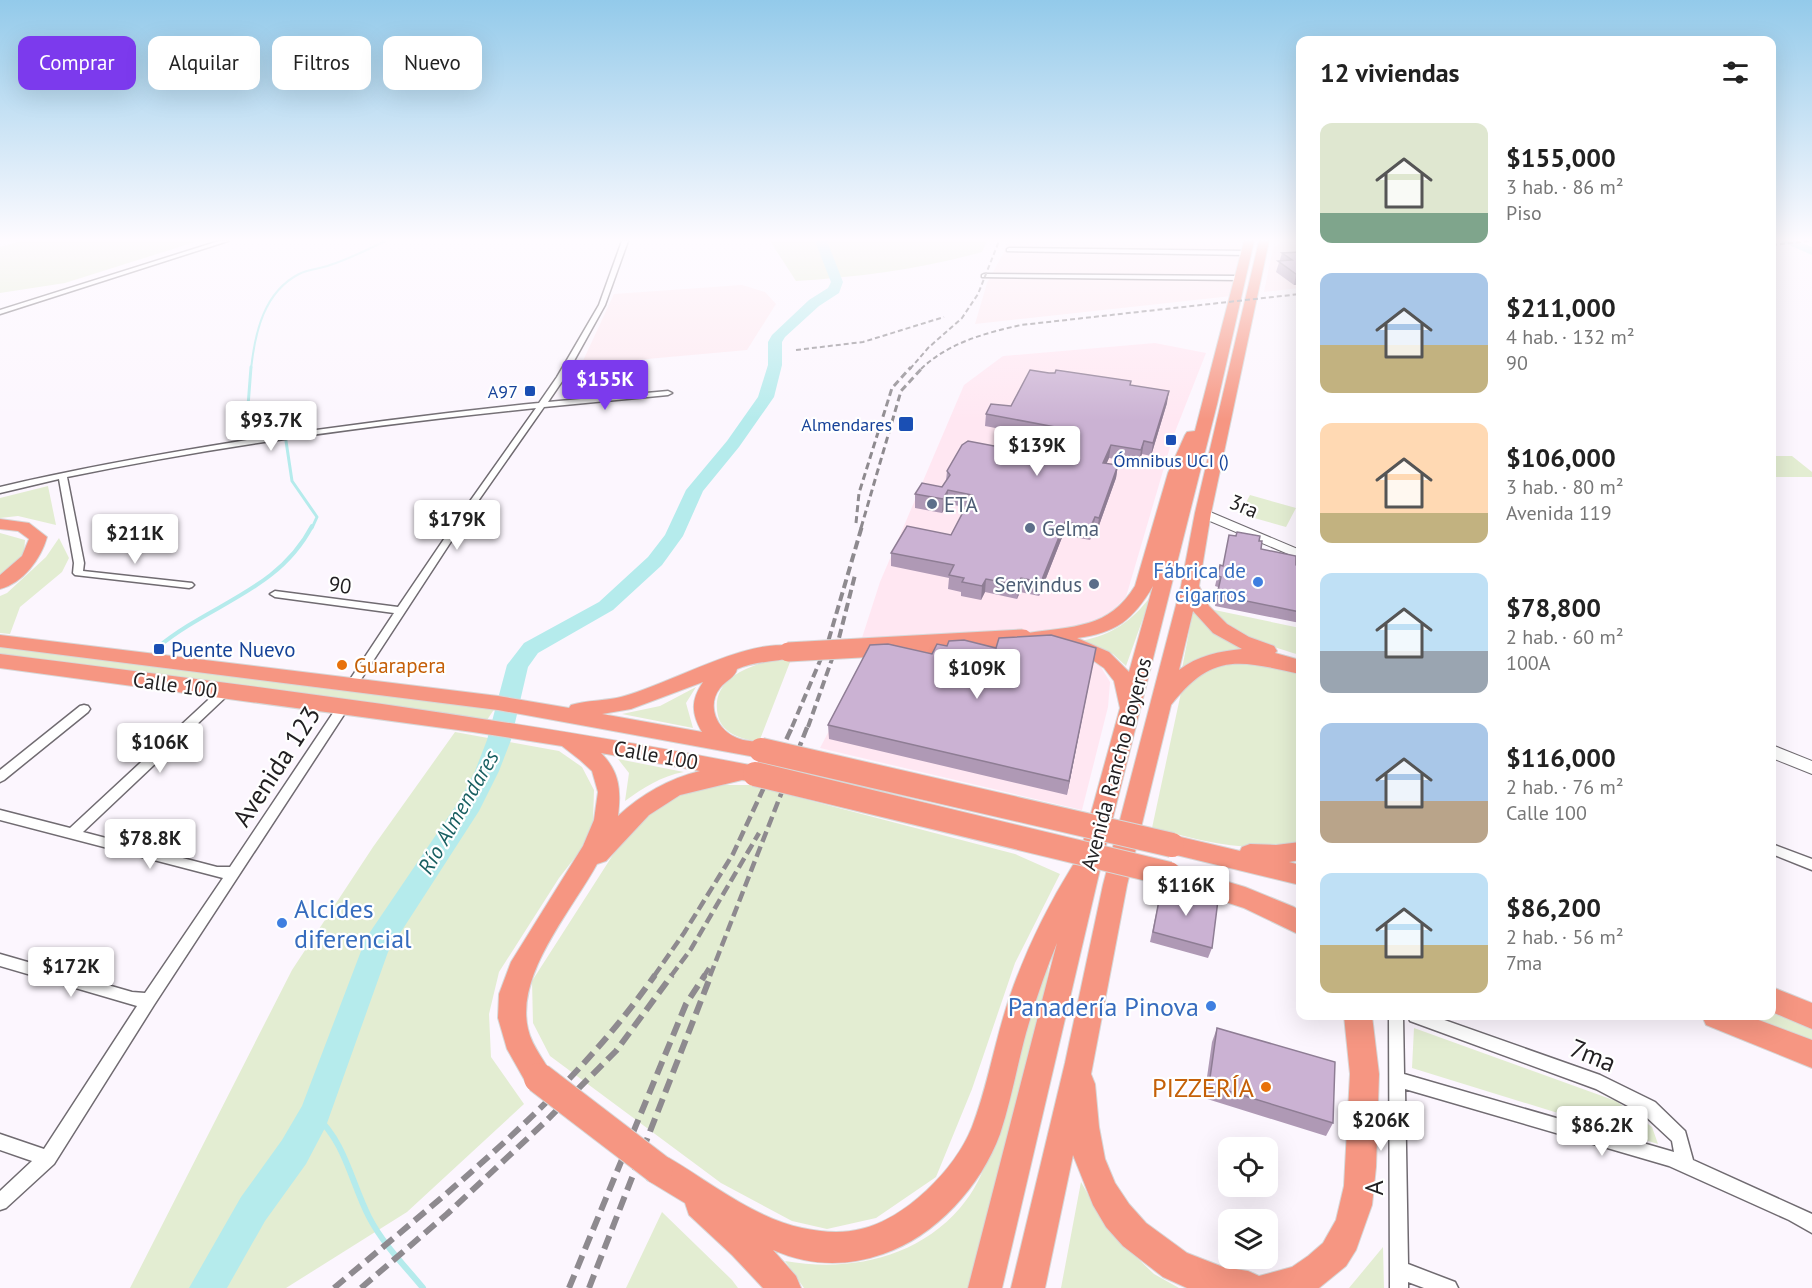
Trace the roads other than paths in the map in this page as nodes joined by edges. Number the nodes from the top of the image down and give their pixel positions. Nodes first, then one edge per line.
1 (35, 301) edge
2 (603, 301) edge
3 (1234, 301) edge
4 (1251, 301) edge
5 (0, 312) edge
6 (668, 393) dead end
7 (540, 403) junction
8 (1210, 404) junction
9 (63, 476) junction
10 (0, 490) edge
11 (1203, 513) junction
12 (0, 524) edge
13 (1296, 553) edge
14 (0, 583) edge
15 (189, 585) dead end
16 (1190, 586) junction
17 (275, 594) dead end
18 (400, 611) junction
19 (1026, 639) junction
20 (0, 641) edge
21 (788, 652) junction
22 (0, 661) edge
23 (1296, 661) edge
24 (1296, 666) edge
25 (56, 669) junction
26 (0, 672) edge
27 (352, 684) junction
28 (225, 692) junction
29 (343, 707) junction
30 (84, 709) dead end
31 (548, 711) junction
32 (1157, 717) junction
33 (1125, 733) junction
34 (563, 739) junction
35 (728, 743) junction
36 (1776, 753) edge
37 (1812, 768) edge
38 (754, 774) junction
39 (0, 777) edge
40 (0, 815) edge
41 (72, 834) junction
42 (1172, 845) junction
43 (1776, 851) edge
44 (1296, 852) edge
45 (1090, 861) junction
46 (1812, 865) edge
47 (234, 873) junction
48 (1169, 874) junction
49 (1296, 874) edge
50 (574, 884) junction
51 (1296, 906) edge
52 (1296, 922) edge
53 (0, 960) edge
54 (149, 1000) junction
55 (1776, 1001) edge
56 (1812, 1016) edge
57 (1359, 1020) edge
58 (1396, 1020) edge
59 (1426, 1020) edge
60 (1726, 1020) edge
61 (1812, 1054) edge
62 (1079, 1063) junction
63 (1397, 1079) junction
64 (0, 1142) edge
65 (48, 1158) junction
66 (1686, 1166) junction
67 (658, 1169) junction
68 (0, 1202) edge
69 (1812, 1224) edge
70 (1399, 1279) edge
71 (783, 1288) edge
72 (985, 1288) edge
73 (1028, 1288) edge
74 (1248, 1288) edge
75 (1270, 1288) edge
76 (1449, 1288) edge

1 - 5 street
2 - 7 street
3 - 8 highway, Avenida Rancho Boyeros
4 - 11 highway, Avenida Rancho Boyeros
6 - 7 street
7 - 9 street
7 - 18 street
8 - 19 highway
8 - 33 highway, Avenida Rancho Boyeros
9 - 10 street
9 - 15 street
11 - 13 street, 3ra
11 - 16 highway, Avenida Rancho Boyeros
12 - 14 highway
16 - 23 highway
16 - 32 highway, Avenida Rancho Boyeros
17 - 18 street, 90
18 - 27 street
19 - 21 highway, bridge
19 - 33 highway
20 - 27 highway, Calle 100
21 - 31 highway
21 - 35 highway
22 - 25 highway, Calle 100
24 - 32 highway
25 - 26 highway
25 - 28 highway, Calle 100
27 - 31 highway, Calle 100
28 - 29 highway, Calle 100
28 - 41 street
29 - 34 highway, Calle 100
29 - 47 street, Avenida 123
30 - 39 street
31 - 35 highway, Calle 100
32 - 62 highway, Avenida Rancho Boyeros
33 - 45 highway, Avenida Rancho Boyeros
34 - 38 highway, Calle 100
34 - 50 highway
35 - 42 highway, Calle 100, bridge
36 - 37 street
38 - 48 highway, Calle 100, bridge
38 - 50 highway
40 - 41 street
41 - 47 street
42 - 44 highway
42 - 49 highway, Calle 100
43 - 46 street
45 - 67 highway
45 - 72 highway, Avenida Rancho Boyeros
47 - 54 street, Avenida 123
48 - 51 highway, Calle 100
48 - 52 highway
50 - 67 highway, bridge
53 - 54 street
54 - 65 street, Avenida 123
55 - 56 highway
57 - 75 highway
58 - 63 street, A
59 - 66 street, 7ma
60 - 61 highway
62 - 73 highway, Avenida Rancho Boyeros
62 - 74 highway
63 - 66 street
63 - 70 street, A
64 - 65 street
65 - 68 street, Avenida 123
66 - 69 street
67 - 71 highway
70 - 76 street

